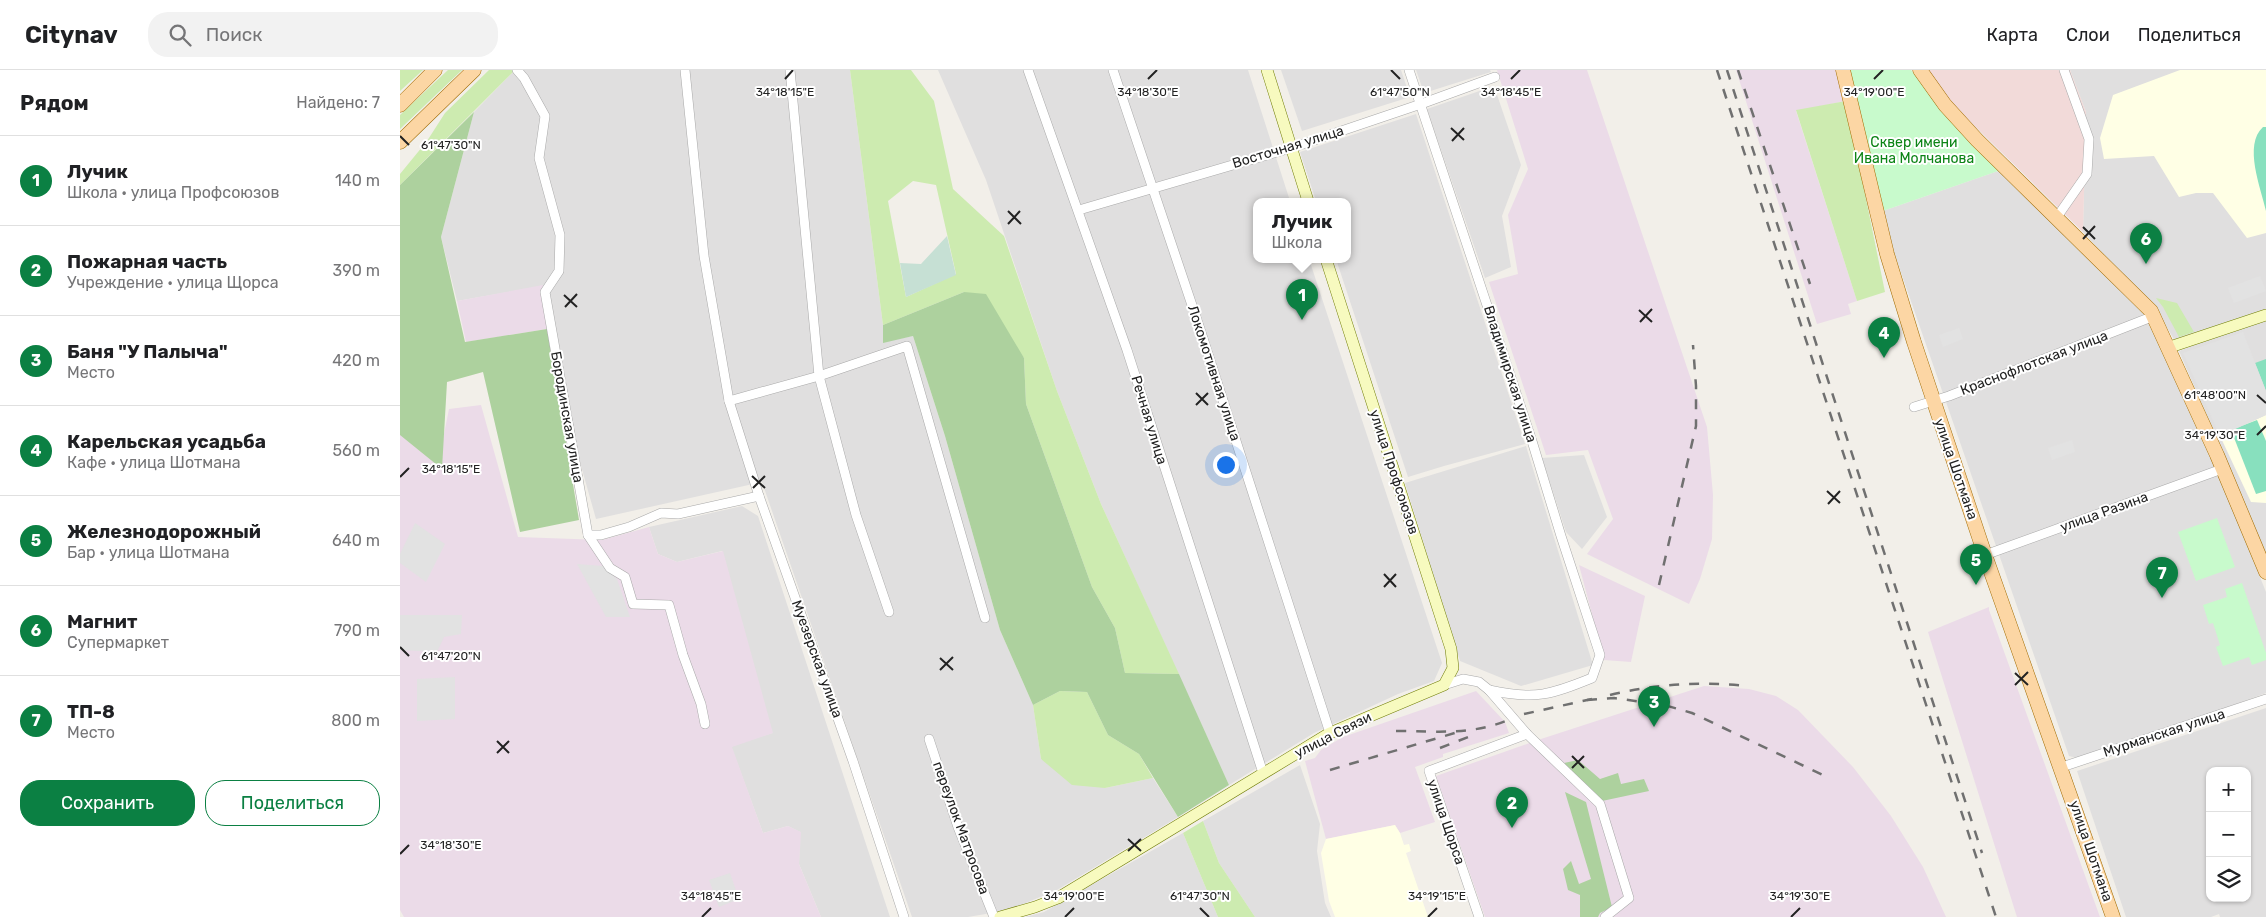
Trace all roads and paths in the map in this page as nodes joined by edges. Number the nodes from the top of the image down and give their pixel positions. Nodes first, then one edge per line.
1 (435, 70) edge
2 (474, 70) edge
3 (517, 70) edge
4 (685, 70) edge
5 (790, 70) edge
6 (1028, 70) edge
7 (1113, 70) edge
8 (1266, 70) edge
9 (1409, 70) edge
10 (1843, 70) edge
11 (1920, 70) edge
12 (2064, 70) edge
13 (1495, 77) dead end
14 (1421, 104) junction
15 (400, 105) edge
16 (400, 142) edge
17 (1291, 148) junction
18 (1152, 187) junction
19 (1307, 198) edge
20 (1079, 210) junction
21 (2057, 218) junction
22 (1327, 263) edge
23 (2266, 315) edge
24 (2154, 316) junction
25 (2167, 348) junction
26 (819, 376) junction
27 (728, 401) junction
28 (1933, 402) junction
29 (1914, 407) dead end
30 (2222, 469) junction
31 (759, 496) junction
32 (588, 535) junction
33 (1985, 555) junction
34 (2266, 572) edge
35 (889, 612) dead end
36 (985, 618) dead end
37 (1444, 685) junction
38 (1490, 690) junction
39 (2266, 699) edge
40 (704, 724) dead end
41 (1330, 734) junction
42 (1527, 734) junction
43 (929, 739) dead end
44 (2062, 767) junction
45 (1263, 773) junction
46 (904, 917) edge
47 (994, 917) edge
48 (1000, 917) edge
49 (1479, 917) edge
50 (1605, 917) edge
51 (2113, 917) edge

1 - 15 main road
2 - 16 main road
3 - 32 street, Бородинская улица
4 - 27 street, Муезерская улица
5 - 26 street
6 - 20 street, Речная улица
7 - 18 street, Локомотивная улица
8 - 17 main road
9 - 14 street, Владимирская улица
10 - 28 main road, улица Шотмана
11 - 21 main road
12 - 21 street
13 - 14 street, Восточная улица
14 - 17 street, Восточная улица
14 - 38 street, Владимирская улица
17 - 18 street, Восточная улица
17 - 19 main road
18 - 20 street, Восточная улица
18 - 41 street, Локомотивная улица
20 - 45 street, Речная улица
21 - 24 main road
22 - 37 main road, улица Профсоюзов
23 - 25 main road
24 - 25 main road
24 - 28 street, Краснофлотская улица
25 - 30 main road
26 - 27 street
26 - 35 street
26 - 36 street
27 - 31 street, Муезерская улица
28 - 29 street, Краснофлотская улица
28 - 33 main road, улица Шотмана
30 - 33 street, улица Разина
30 - 34 main road
31 - 32 street
31 - 46 street, Муезерская улица
32 - 40 street, Бородинская улица
33 - 44 main road, улица Шотмана
37 - 38 street
37 - 41 main road, улица Связи
38 - 42 street
39 - 44 street, Мурманская улица
41 - 45 main road, улица Связи
42 - 49 street, улица Щорса
42 - 50 street
43 - 47 street, переулок Матросова
44 - 51 main road, улица Шотмана
45 - 48 main road, улица Связи

